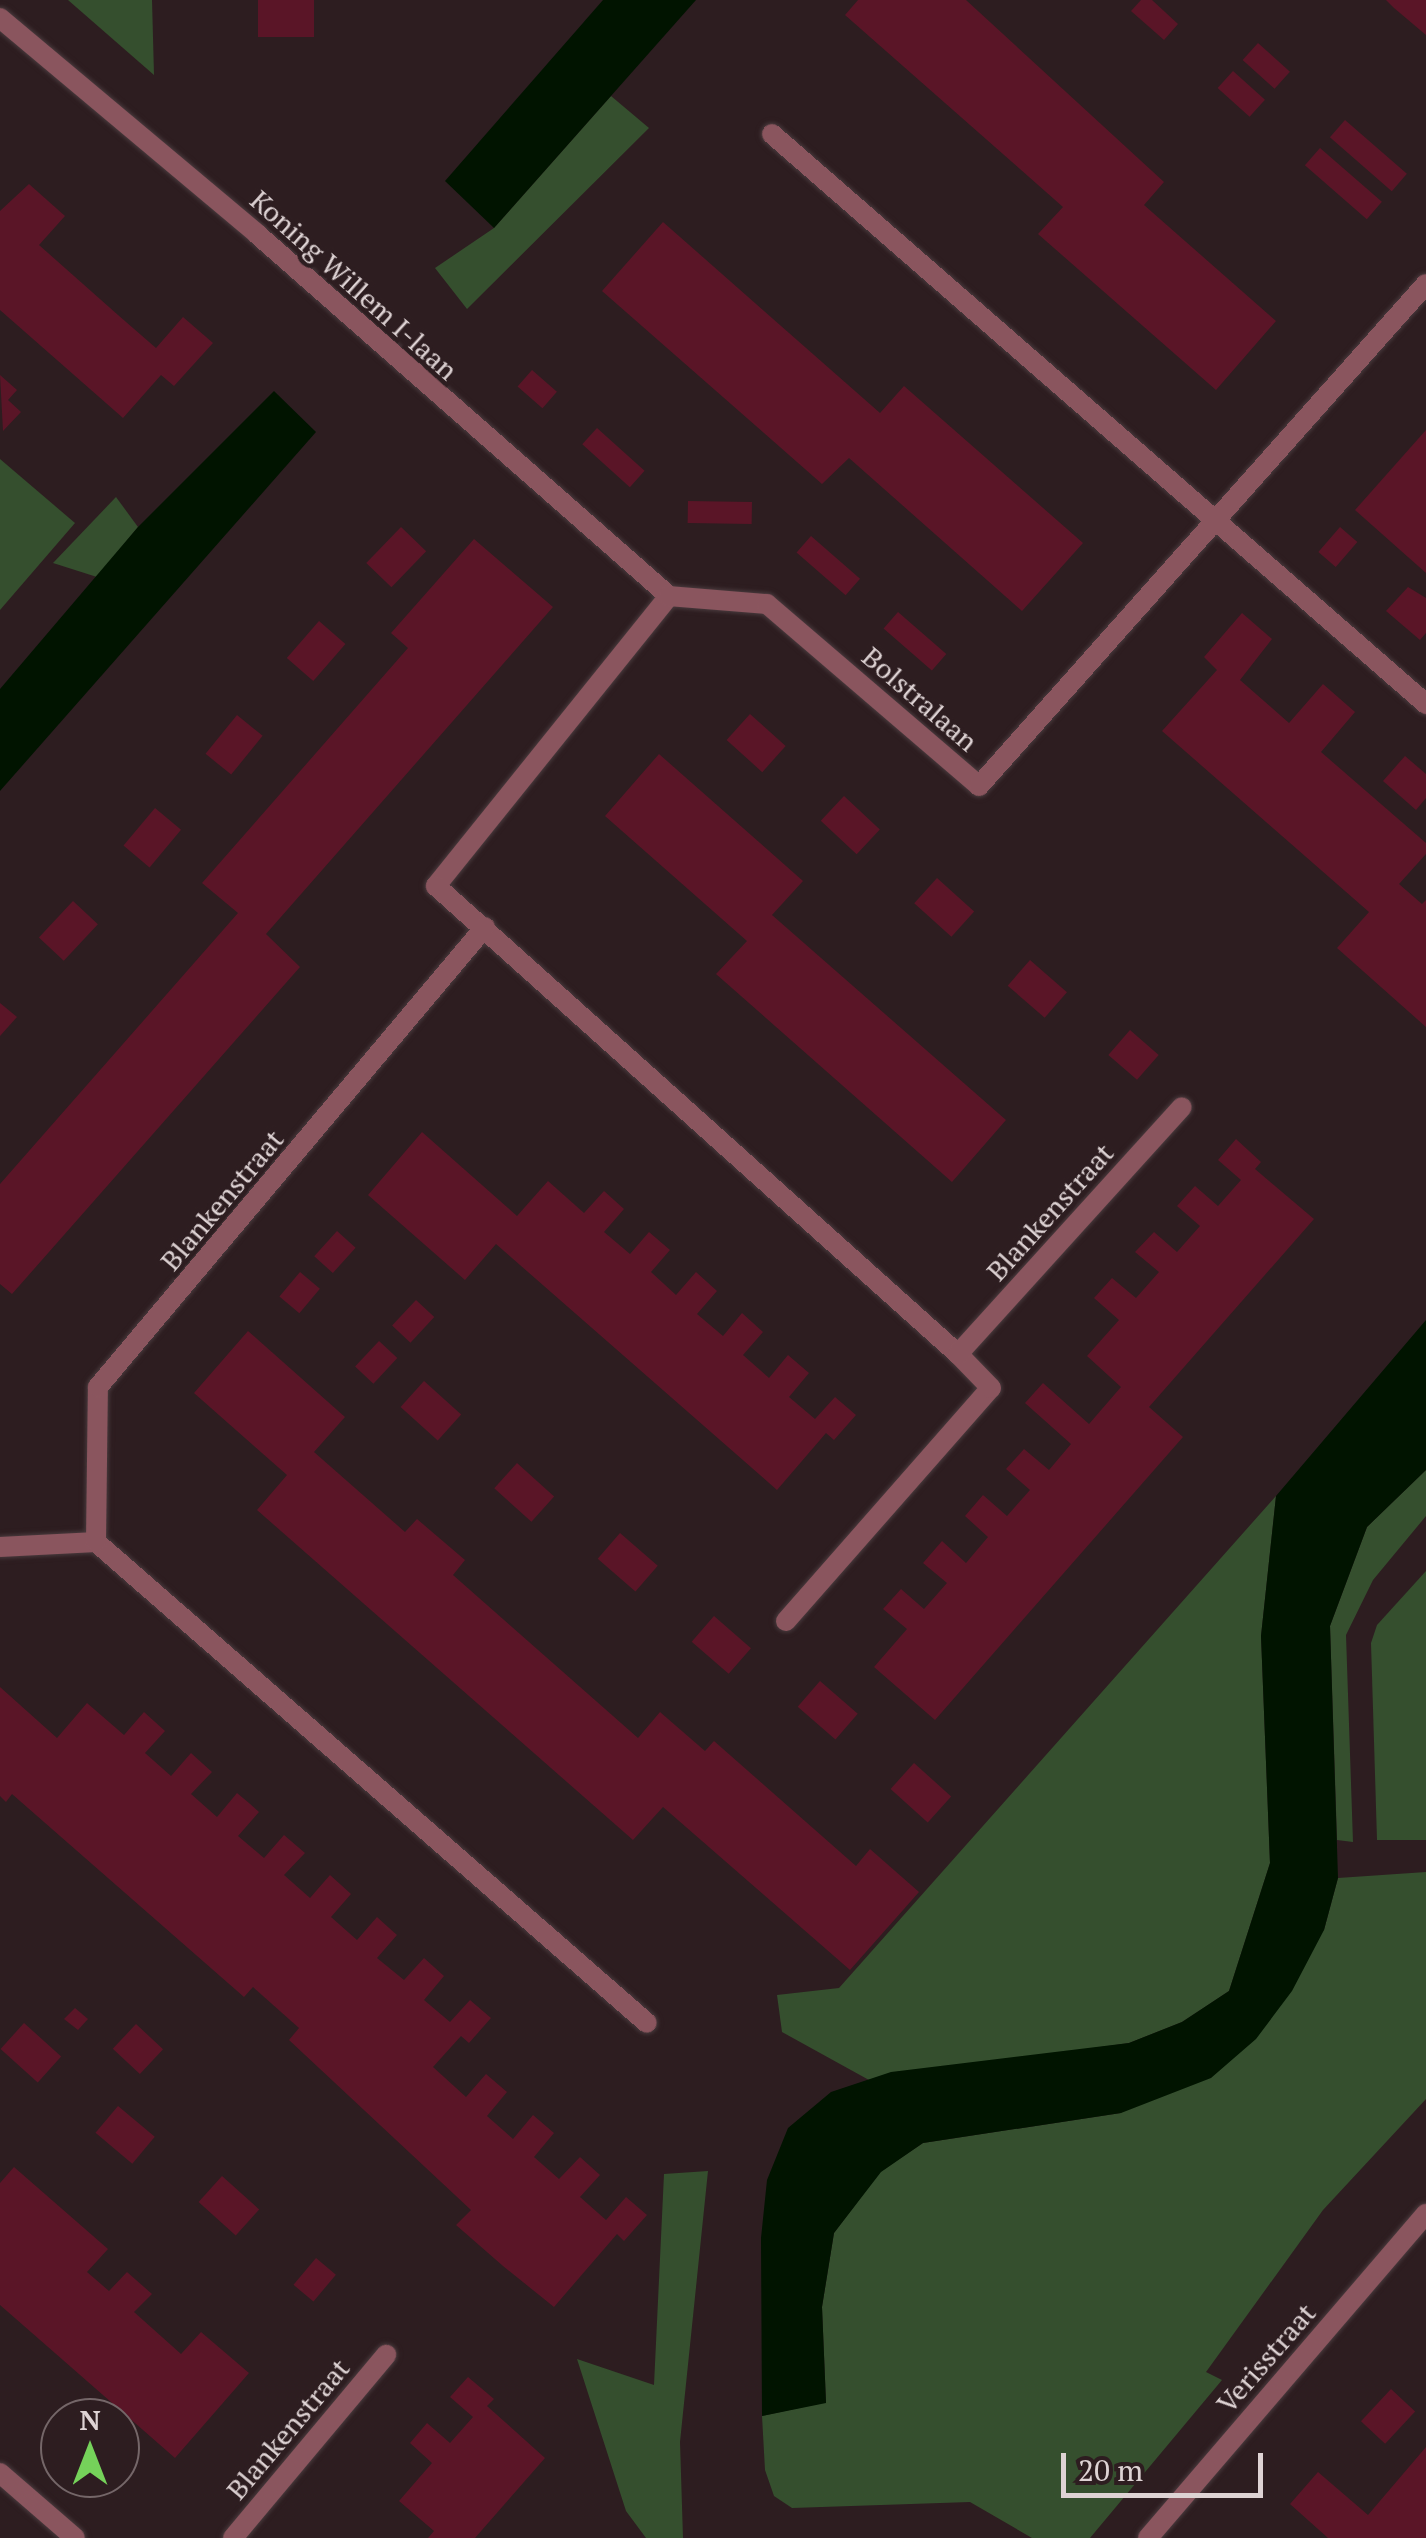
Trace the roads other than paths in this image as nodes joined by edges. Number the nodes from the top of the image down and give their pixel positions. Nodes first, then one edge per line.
1 (0, 18) edge
2 (772, 134) dead end
3 (1426, 284) edge
4 (1218, 524) junction
5 (669, 596) junction
6 (1426, 704) edge
7 (484, 927) junction
8 (1182, 1106) dead end
9 (958, 1354) junction
10 (96, 1542) junction
11 (0, 1547) edge
12 (786, 1622) dead end
13 (647, 2023) dead end
14 (1426, 2214) edge
15 (386, 2355) dead end
16 (0, 2473) edge
17 (75, 2538) edge
18 (232, 2538) edge
19 (1148, 2538) edge

1 - 5 street, Koning Willem I-laan
2 - 4 street
3 - 4 street, Bolstralaan
4 - 5 street, Bolstralaan
4 - 6 street
5 - 7 street
7 - 9 street
7 - 10 street, Blankenstraat
8 - 9 street, Blankenstraat
9 - 12 street
10 - 11 street
10 - 13 street
14 - 19 street, Verisstraat
15 - 18 street, Blankenstraat
16 - 17 street

